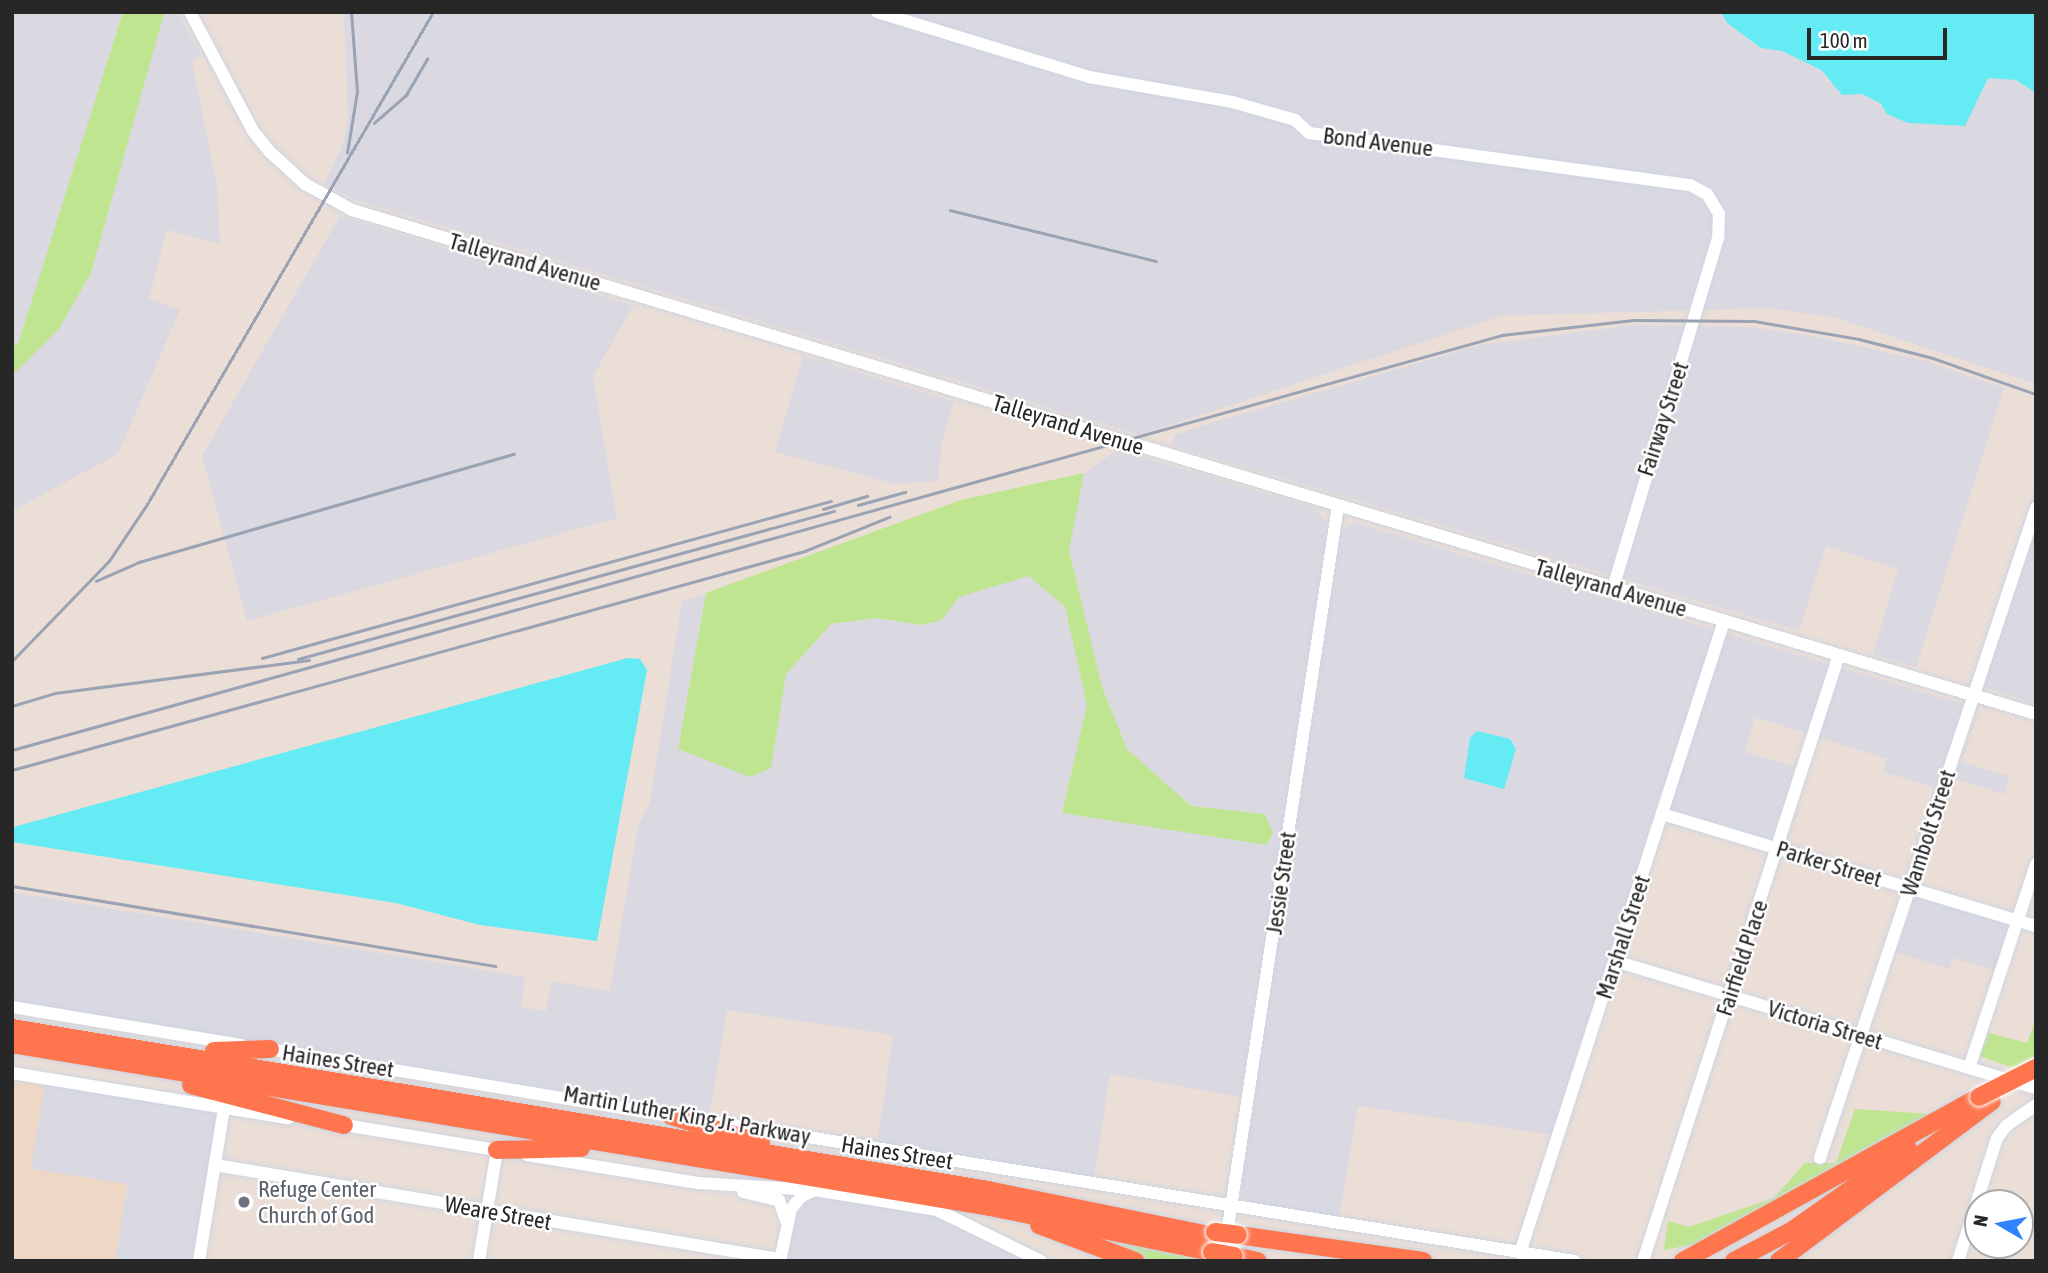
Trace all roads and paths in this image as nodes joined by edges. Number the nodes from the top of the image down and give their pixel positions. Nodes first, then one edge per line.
1 (190, 12) edge
2 (877, 12) edge
3 (1714, 250) joint
4 (1338, 506) junction
5 (2036, 508) edge
6 (1613, 589) junction
7 (1724, 621) junction
8 (1839, 655) junction
9 (1974, 695) junction
10 (2036, 714) edge
11 (1662, 814) junction
12 (1778, 848) junction
13 (2036, 864) edge
14 (1910, 888) junction
15 (2017, 920) junction
16 (2036, 926) edge
17 (1615, 961) junction
18 (1729, 997) junction
19 (12, 1007) edge
20 (12, 1028) edge
21 (1861, 1036) junction
22 (12, 1046) edge
23 (129, 1046) junction
24 (270, 1049) junction
25 (96, 1059) junction
26 (1969, 1068) junction
27 (2036, 1068) edge
28 (12, 1073) edge
29 (2036, 1078) edge
30 (2036, 1088) edge
31 (1985, 1099) junction
32 (2036, 1105) edge
33 (224, 1108) junction
34 (671, 1116) junction
35 (344, 1125) junction
36 (497, 1150) junction
37 (660, 1152) junction
38 (1820, 1158) dead end
39 (828, 1164) junction
40 (215, 1165) junction
41 (698, 1183) junction
42 (815, 1190) junction
43 (1231, 1206) junction
44 (990, 1207) junction
45 (488, 1211) junction
46 (786, 1220) junction
47 (1225, 1244) edge
48 (1520, 1253) junction
49 (204, 1260) edge
50 (780, 1260) edge
51 (479, 1261) edge
52 (1041, 1261) edge
53 (1135, 1261) edge
54 (1257, 1261) edge
55 (1351, 1261) edge
56 (1423, 1261) edge
57 (1575, 1261) edge
58 (1643, 1261) edge
59 (1683, 1261) edge
60 (1734, 1261) edge
61 (1779, 1261) edge
62 (1958, 1261) edge

1 - 4 street, Talleyrand Avenue
2 - 3 street, Bond Avenue
3 - 6 street, Fairway Street
4 - 6 street, Talleyrand Avenue
4 - 43 street, Jessie Street
5 - 9 street, Wambolt Street
6 - 7 street, Talleyrand Avenue
7 - 8 street, Talleyrand Avenue
7 - 11 street, Marshall Street
8 - 9 street, Talleyrand Avenue
8 - 12 street, Fairfield Place
9 - 10 street, Talleyrand Avenue
9 - 14 street, Wambolt Street
11 - 12 street, Parker Street
11 - 17 street, Marshall Street
12 - 14 street, Parker Street
12 - 18 street, Fairfield Place
13 - 15 street
14 - 15 street, Parker Street
14 - 21 street, Wambolt Street
15 - 16 street, Parker Street
15 - 26 street
17 - 18 street, Victoria Street
17 - 48 street, Marshall Street
18 - 21 street, Victoria Street
18 - 58 street, Fairfield Place
19 - 24 street, Haines Street
20 - 23 highway, Martin Luther King Jr. Parkway
21 - 26 street, Victoria Street
21 - 38 street, Wambolt Street
22 - 25 highway, Martin Luther King Jr. Parkway
23 - 24 highway
23 - 39 highway, Martin Luther King Jr. Parkway
24 - 34 street, Haines Street
25 - 35 highway
25 - 37 highway, Martin Luther King Jr. Parkway
26 - 30 street, Victoria Street
27 - 31 highway, bridge
28 - 33 street
29 - 31 highway
31 - 59 highway
31 - 60 highway
31 - 61 highway
32 - 62 street
33 - 35 street
33 - 40 street
34 - 39 highway
34 - 43 street, Haines Street
35 - 36 street
36 - 37 highway
36 - 41 street
36 - 45 street
37 - 44 highway, Martin Luther King Jr. Parkway
39 - 47 highway, Martin Luther King Jr. Parkway
40 - 45 street, Weare Street
40 - 49 street
41 - 42 street
41 - 46 street
42 - 46 street
42 - 52 street
43 - 47 street, Jessie Street
43 - 48 street, Haines Street
44 - 47 highway, Martin Luther King Jr. Parkway
44 - 53 highway
45 - 50 street, Weare Street
45 - 51 street
46 - 50 street
47 - 54 highway, Martin Luther King Jr. Parkway
47 - 55 highway, Martin Luther King Jr. Parkway
47 - 56 highway
48 - 57 street, Haines Street

